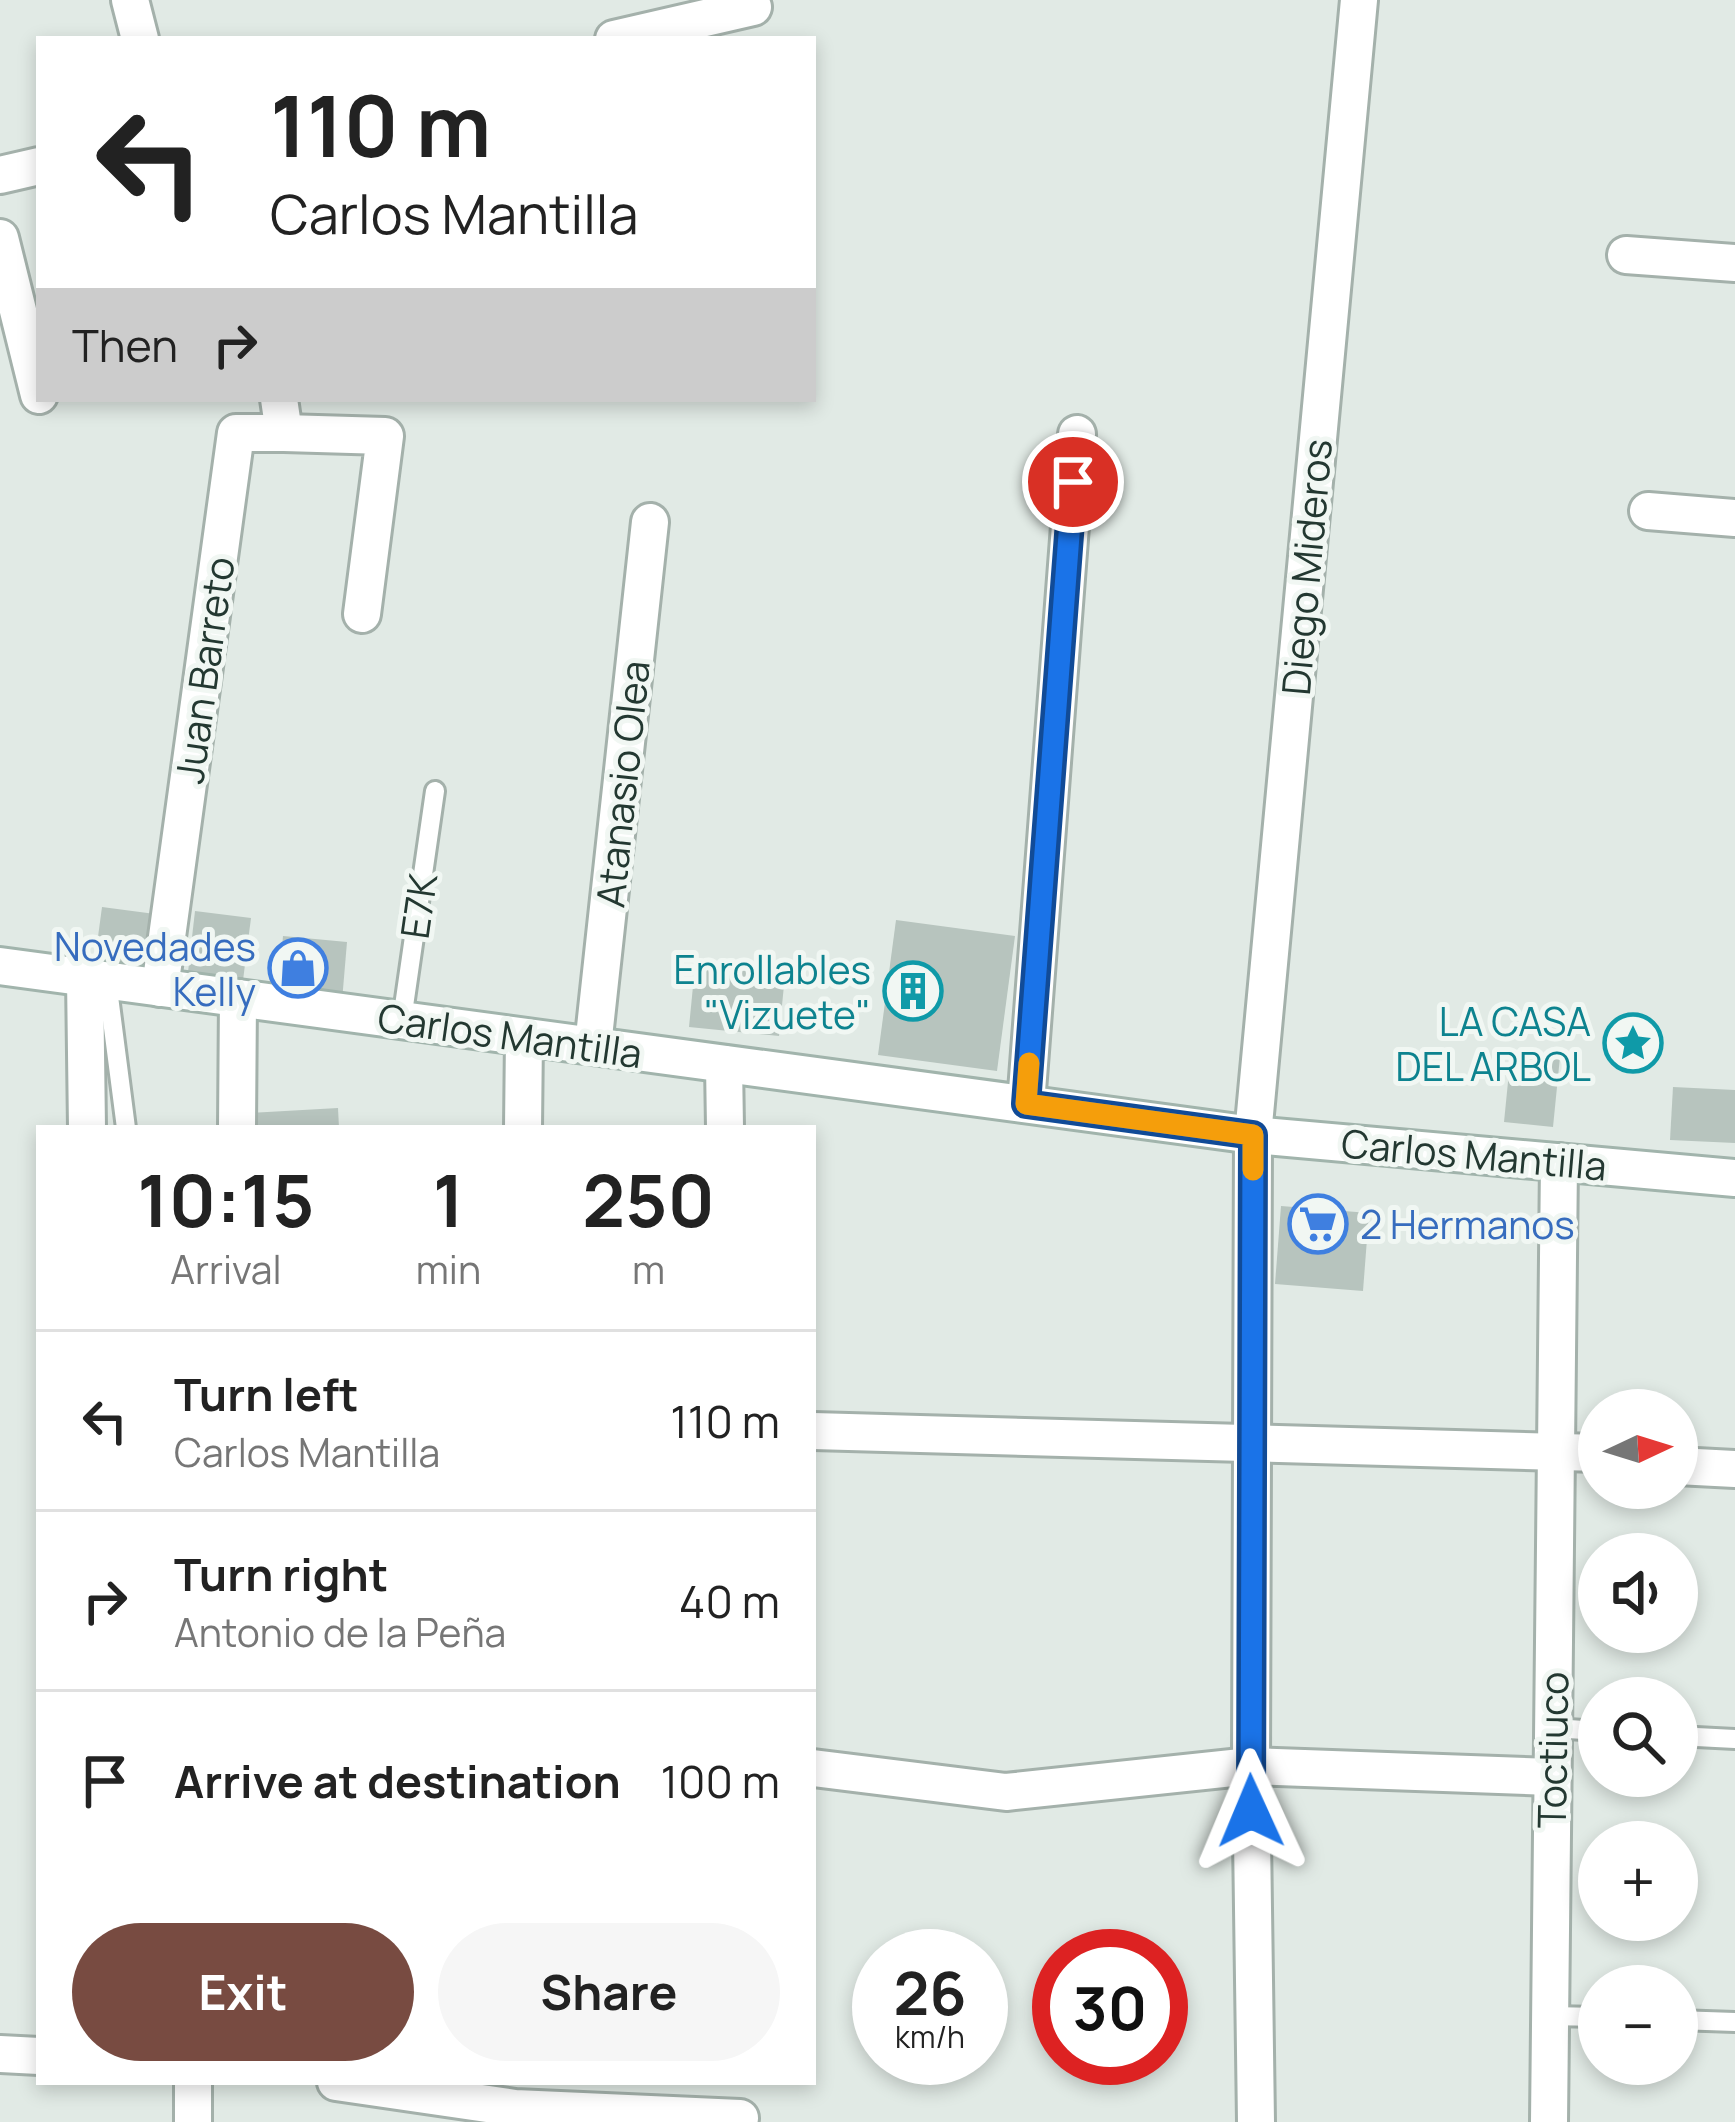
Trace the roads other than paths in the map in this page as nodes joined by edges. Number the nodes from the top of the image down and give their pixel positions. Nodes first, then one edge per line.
1 (130, 0) edge
2 (1359, 0) edge
3 (754, 16) edge
4 (139, 36) edge
5 (632, 36) edge
6 (36, 167) edge
7 (0, 175) edge
8 (0, 238) edge
9 (1626, 255) dead end
10 (1735, 263) edge
11 (36, 384) edge
12 (282, 416) edge
13 (1076, 434) dead end
14 (1648, 511) dead end
15 (1735, 518) edge
16 (650, 522) dead end
17 (362, 614) dead end
18 (435, 791) dead end
19 (0, 966) edge
20 (96, 979) junction
21 (160, 988) junction
22 (238, 998) junction
23 (402, 1020) junction
24 (524, 1036) junction
25 (593, 1046) junction
26 (724, 1064) junction
27 (1026, 1104) junction
28 (87, 1125) edge
29 (125, 1125) edge
30 (237, 1125) edge
31 (523, 1125) edge
32 (725, 1125) edge
33 (1253, 1135) junction
34 (1559, 1162) junction
35 (1735, 1178) edge
36 (816, 1431) edge
37 (1698, 1456) edge
38 (1578, 1457) edge
39 (1735, 1457) edge
40 (1578, 1459) edge
41 (1557, 1460) junction
42 (1698, 1467) edge
43 (1735, 1469) edge
44 (1553, 1728) junction
45 (1578, 1730) edge
46 (1698, 1737) edge
47 (1735, 1739) edge
48 (1251, 1766) junction
49 (816, 1768) edge
50 (1551, 1777) junction
51 (1550, 2016) junction
52 (1578, 2017) edge
53 (1698, 2021) edge
54 (1735, 2022) edge
55 (0, 2054) edge
56 (36, 2056) edge
57 (193, 2085) edge
58 (360, 2085) edge
59 (515, 2104) edge
60 (740, 2107) edge
61 (193, 2122) edge
62 (1256, 2122) edge
63 (1549, 2122) edge

1 - 4 street
2 - 33 street, Diego Mideros
3 - 5 street
6 - 7 street
8 - 11 street
9 - 10 street
12 - 17 street
12 - 21 street, Juan Barreto
13 - 27 street
14 - 15 street
16 - 25 street, Atanasio Olea
18 - 23 lane, E7K
19 - 20 street, Carlos Mantilla
20 - 21 street, Carlos Mantilla
20 - 28 street
20 - 29 lane
21 - 22 street, Carlos Mantilla
22 - 23 street, Carlos Mantilla
22 - 30 street
23 - 24 street, Carlos Mantilla
24 - 25 street, Carlos Mantilla
24 - 31 street
25 - 26 street, Carlos Mantilla
26 - 27 street, Carlos Mantilla
26 - 32 street
27 - 33 street, Carlos Mantilla
33 - 34 street, Carlos Mantilla
33 - 48 street, Diego Mideros
34 - 35 street, Carlos Mantilla
34 - 41 street, Toctiuco
36 - 38 street
37 - 39 street
40 - 41 street
41 - 44 street, Toctiuco
42 - 43 street
44 - 45 lane
44 - 50 street, Toctiuco
46 - 47 lane
48 - 49 street
48 - 50 street
48 - 62 street, Diego Mideros
50 - 51 street, Toctiuco
51 - 52 lane
51 - 63 street, Toctiuco
53 - 54 lane
55 - 56 street
57 - 61 street
58 - 59 street
59 - 60 street

